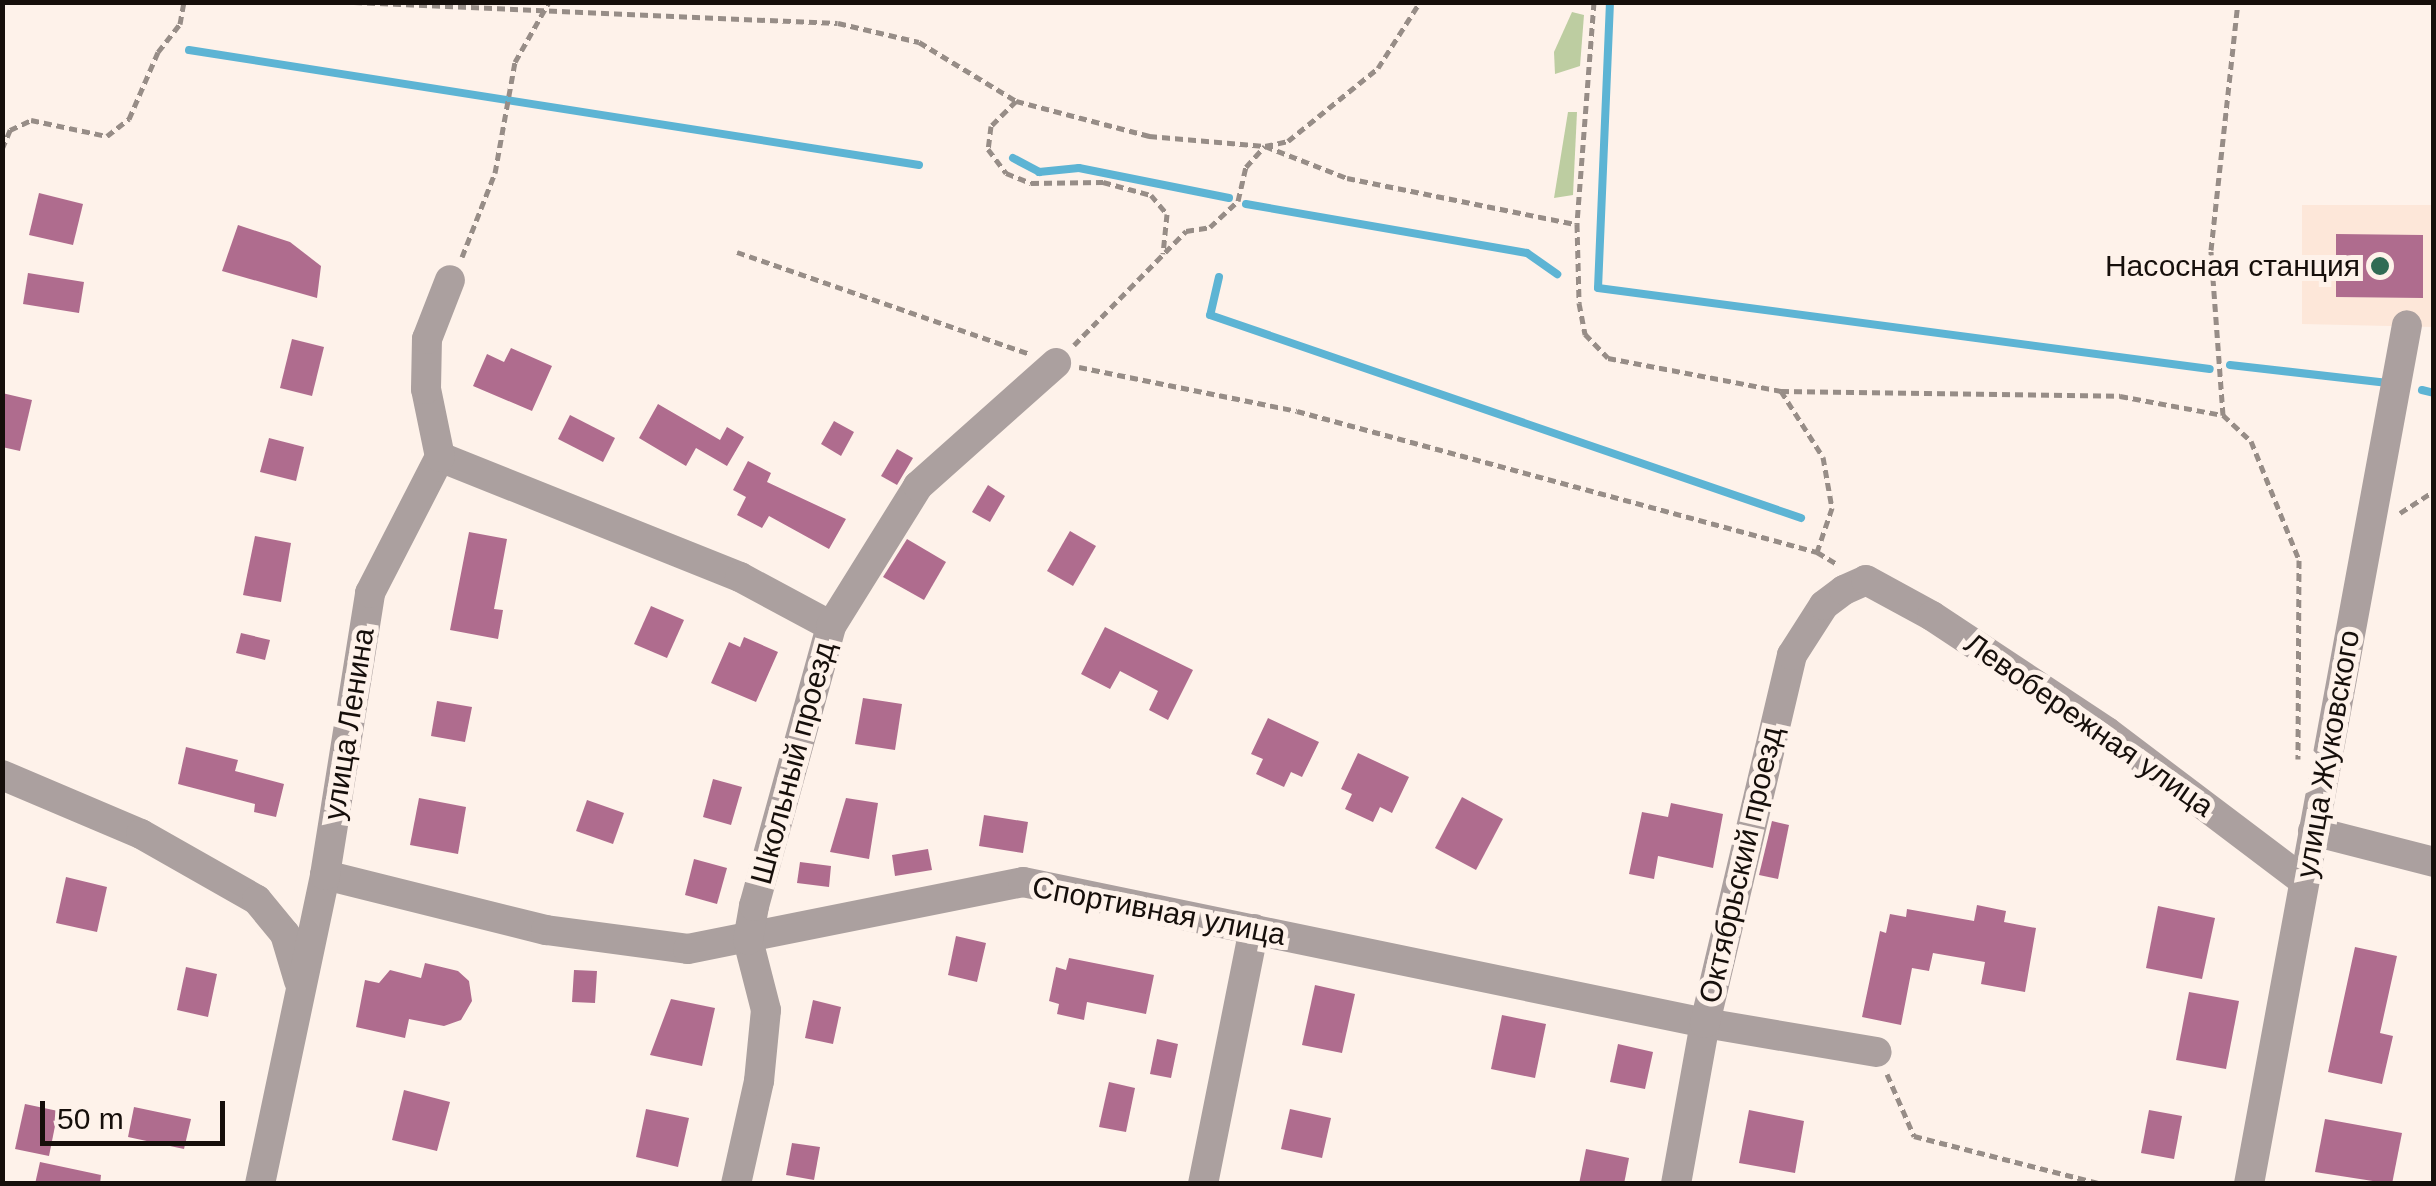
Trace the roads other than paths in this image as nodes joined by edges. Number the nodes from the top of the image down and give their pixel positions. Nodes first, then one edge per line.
1 (450, 280) road end
2 (2407, 326) dead end
3 (1056, 362) road end
4 (440, 457) junction
5 (1866, 580) joint
6 (831, 626) junction
7 (2, 775) edge
8 (2314, 832) junction
9 (2434, 862) edge
10 (325, 875) junction
11 (2304, 881) junction
12 (1254, 929) junction
13 (748, 940) junction
14 (300, 984) junction
15 (1706, 1023) junction
16 (1876, 1052) road end
17 (260, 1184) edge
18 (736, 1184) edge
19 (1203, 1184) edge
20 (1676, 1184) edge
21 (2248, 1184) edge

1 - 4 street
2 - 8 street, улица Жуковского
3 - 6 street, Школьный проезд
4 - 6 street
4 - 10 street, улица Ленина
5 - 11 street, Левобережная улица
5 - 15 street, Октябрьский проезд
6 - 13 street, Школьный проезд
7 - 14 street
8 - 9 street
8 - 11 street, улица Жуковского
10 - 13 street, Спортивная улица
10 - 14 street, улица Ленина
11 - 21 street, улица Жуковского
12 - 13 street, Спортивная улица
12 - 15 street, Спортивная улица
12 - 19 street
13 - 18 street, Школьный проезд
14 - 17 street, улица Ленина
15 - 16 street, Спортивная улица
15 - 20 street, Октябрьский проезд

